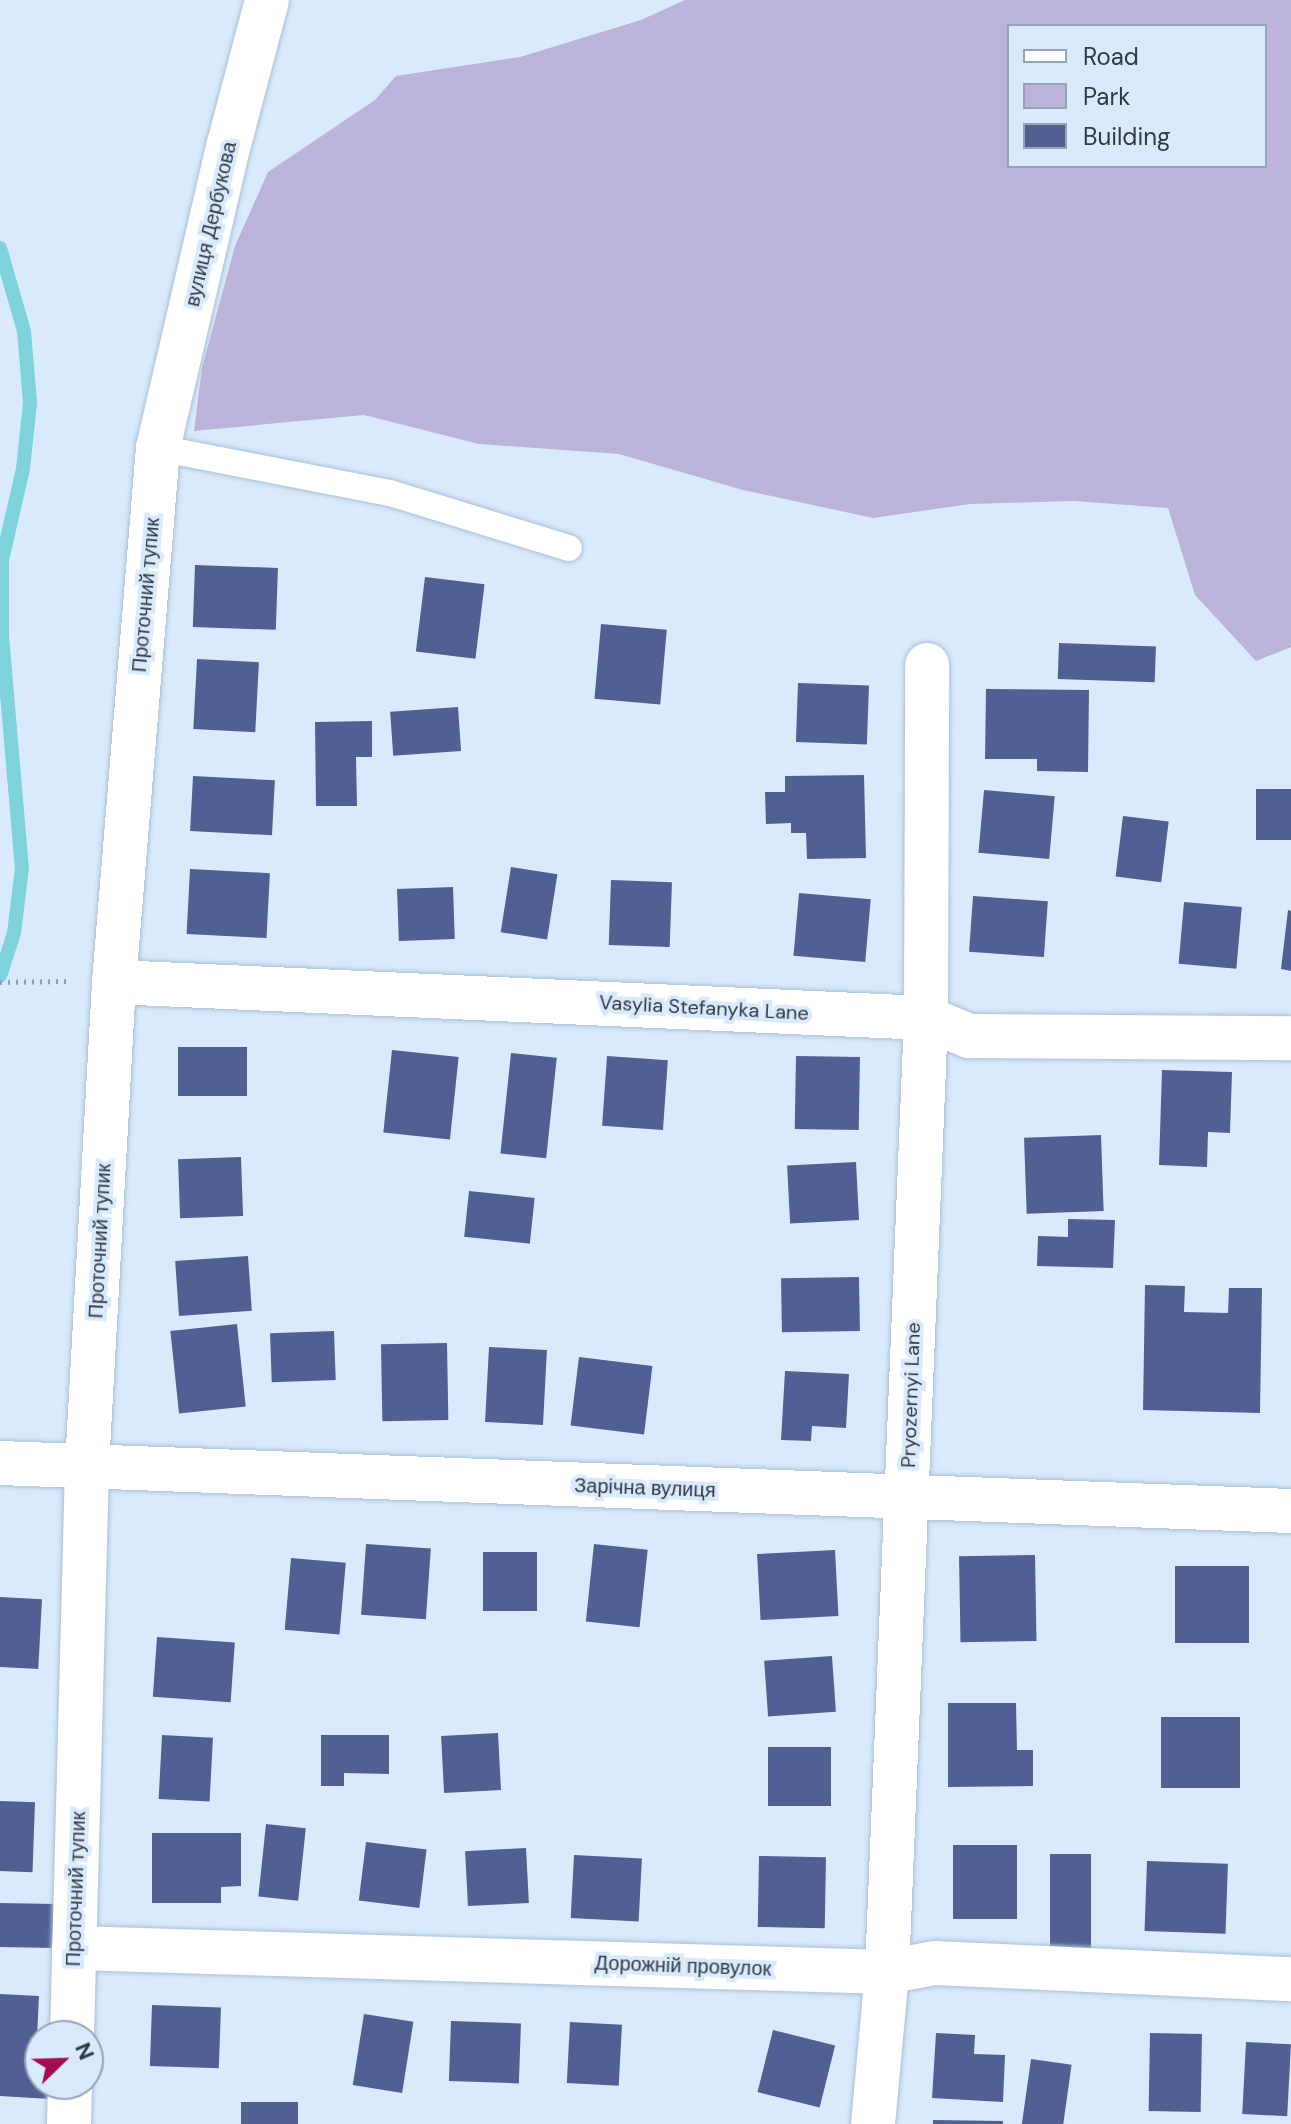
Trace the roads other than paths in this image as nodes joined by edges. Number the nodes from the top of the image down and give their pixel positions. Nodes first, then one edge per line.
1 (267, 0) edge
2 (158, 448) junction
3 (569, 548) dead end
4 (927, 665) dead end
5 (114, 982) junction
6 (926, 1018) junction
7 (1291, 1038) edge
8 (0, 1463) edge
9 (87, 1466) junction
10 (907, 1498) junction
11 (1291, 1511) edge
12 (74, 1948) junction
13 (887, 1972) junction
14 (1291, 1979) edge
15 (72, 2020) edge
16 (70, 2100) edge
17 (69, 2124) edge
18 (873, 2124) edge

1 - 2 street, вулиця Дербукова
2 - 3 lane
2 - 5 street, Проточний тупик
4 - 6 street, Pryozernyi Lane
5 - 6 street, Vasylia Stefanyka Lane
5 - 9 street, Проточний тупик
6 - 7 street, Vasylia Stefanyka Lane
6 - 10 street, Pryozernyi Lane
8 - 9 street, Зарічна вулиця
9 - 10 street, Зарічна вулиця
9 - 12 street, Проточний тупик
10 - 11 street, Зарічна вулиця
10 - 13 street, Pryozernyi Lane
12 - 13 street, Дорожній провулок
12 - 15 street, Проточний тупик
13 - 14 street, Дорожній провулок
13 - 18 street, Pryozernyi Lane
16 - 17 street

